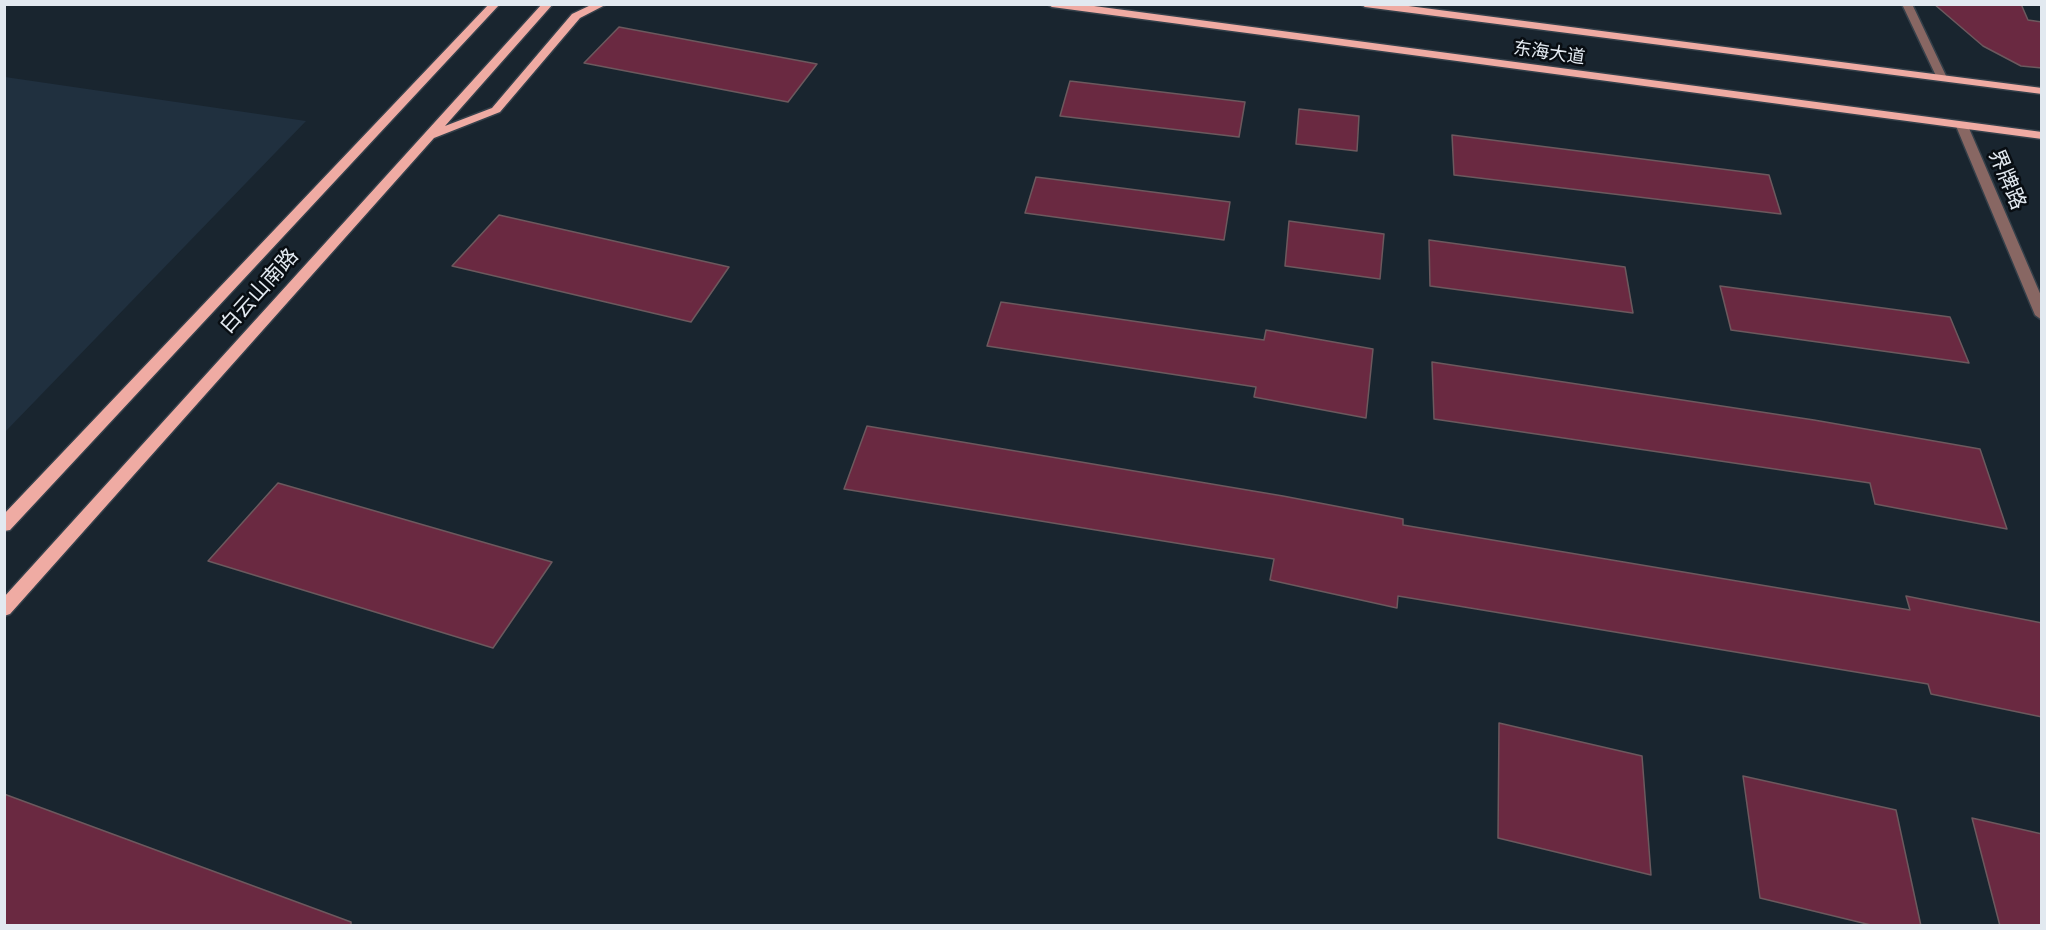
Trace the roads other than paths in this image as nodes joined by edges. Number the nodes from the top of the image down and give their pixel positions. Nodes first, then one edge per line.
1 (495, 4) edge
2 (548, 4) edge
3 (602, 4) edge
4 (1052, 4) edge
5 (1365, 4) edge
6 (1907, 4) edge
7 (1942, 78) junction
8 (2042, 92) edge
9 (1962, 126) junction
10 (429, 136) junction
11 (2042, 136) edge
12 (2042, 315) edge
13 (4, 525) edge
14 (4, 609) edge

1 - 13 main road, 白云山南路
2 - 10 main road, 白云山南路
3 - 10 main road
4 - 9 main road, 东海大道
5 - 7 main road, 东海大道
6 - 7 street
7 - 8 main road, 东海大道
9 - 11 main road, 东海大道
9 - 12 street, 界牌路
10 - 14 main road, 白云山南路

